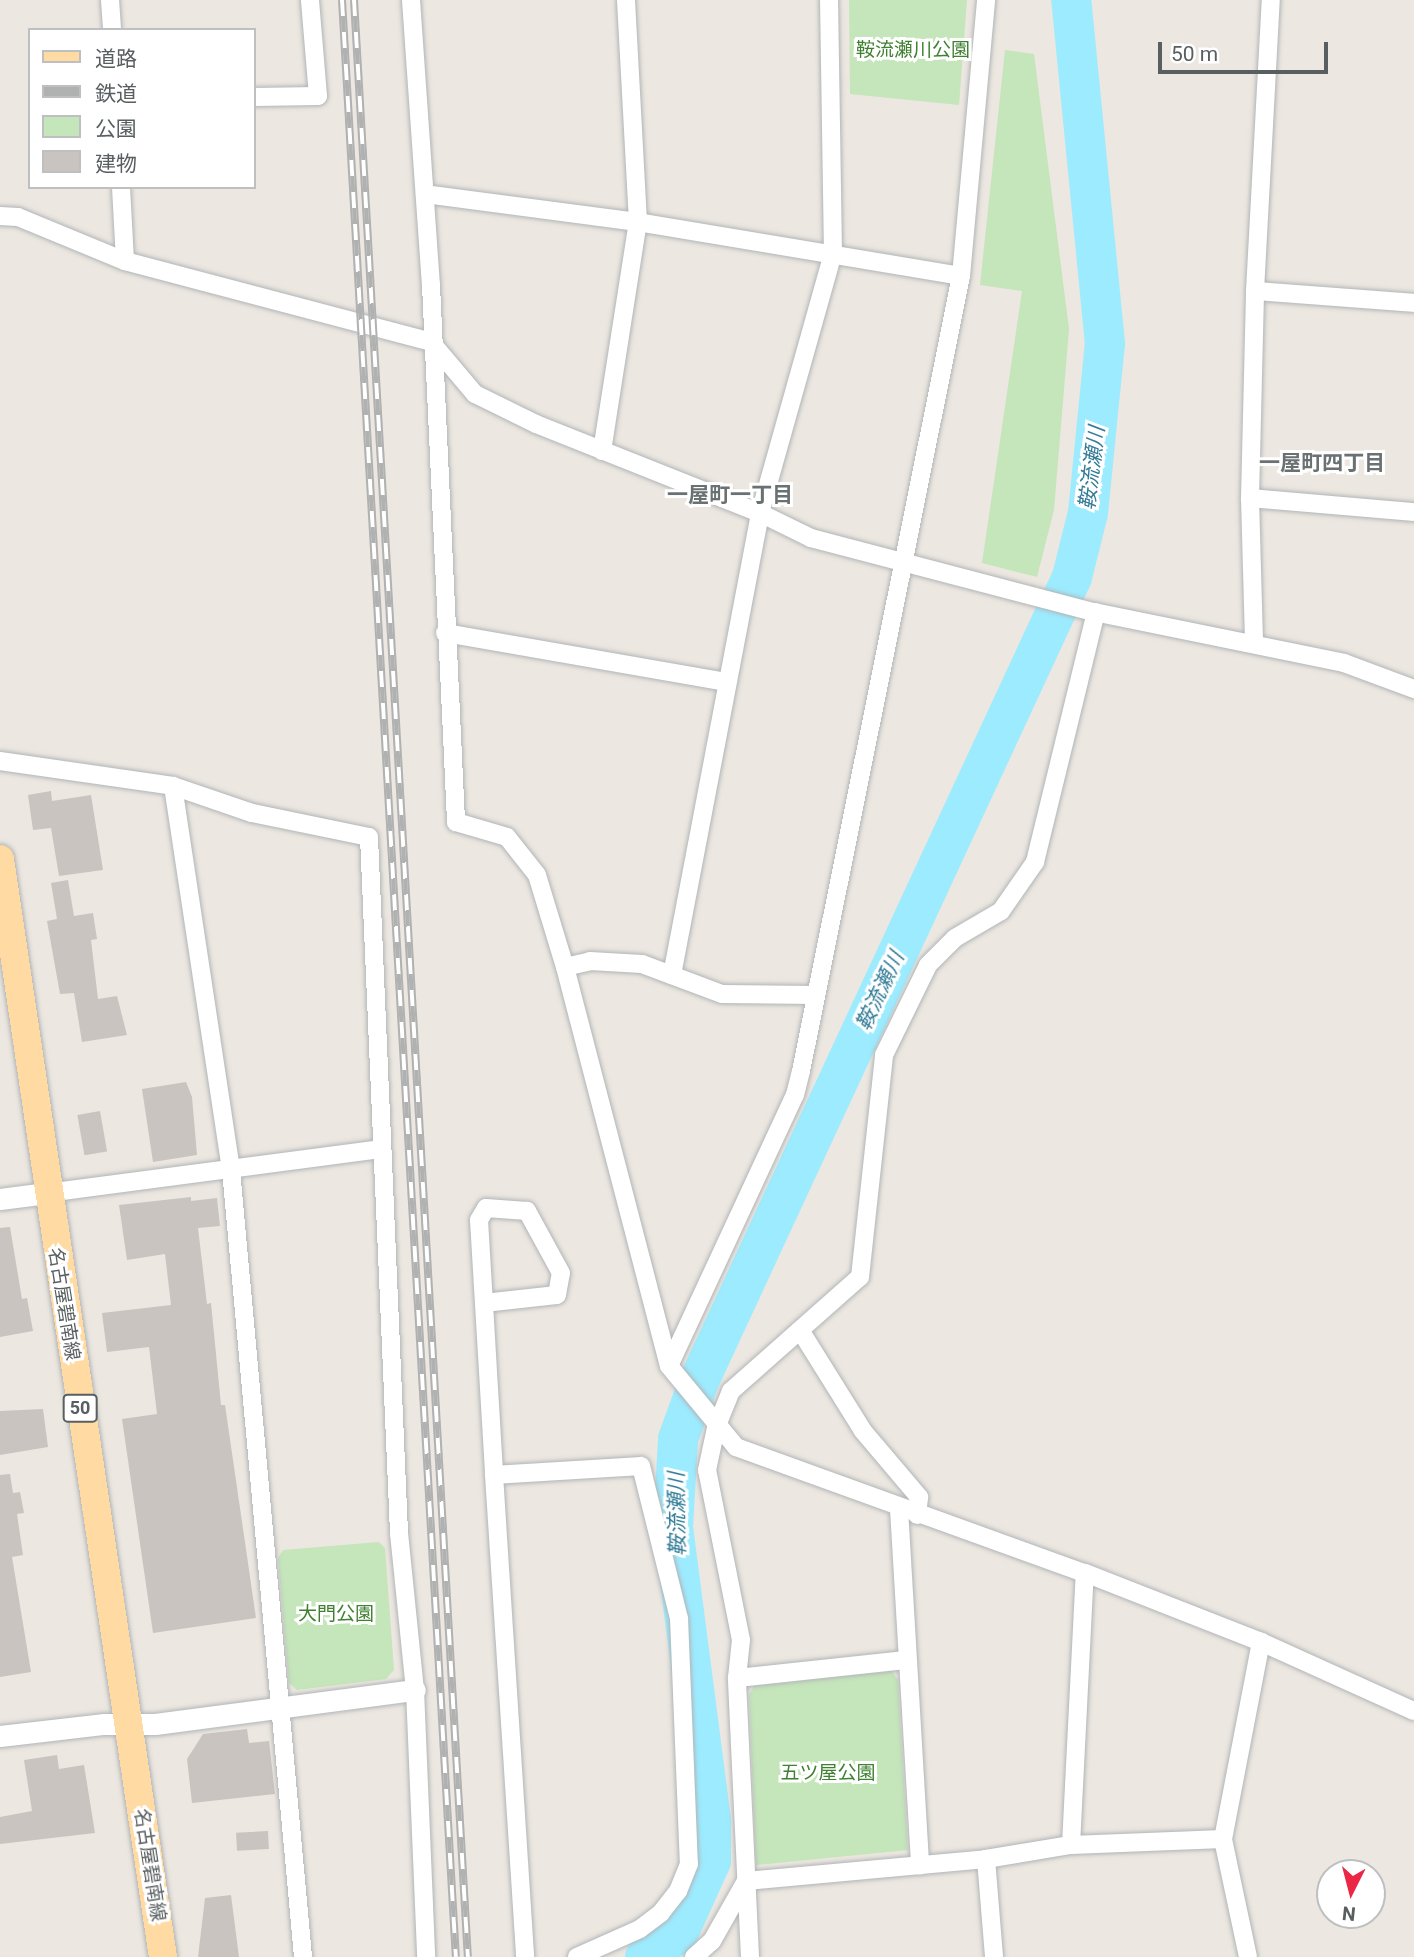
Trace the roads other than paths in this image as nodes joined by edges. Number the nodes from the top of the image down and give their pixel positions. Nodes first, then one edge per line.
1 (110, 0) edge
2 (310, 0) edge
3 (411, 0) edge
4 (626, 0) edge
5 (829, 0) edge
6 (986, 0) edge
7 (1271, 0) edge
8 (112, 28) edge
9 (256, 97) edge
10 (121, 189) edge
11 (425, 194) junction
12 (0, 216) edge
13 (638, 222) junction
14 (833, 253) junction
15 (125, 261) junction
16 (961, 276) junction
17 (1255, 291) junction
18 (1414, 303) edge
19 (431, 342) junction
20 (602, 451) junction
21 (1250, 498) junction
22 (760, 513) junction
23 (1414, 513) edge
24 (902, 564) junction
25 (1095, 612) junction
26 (446, 633) junction
27 (1254, 641) junction
28 (727, 682) junction
29 (1414, 689) edge
30 (0, 761) edge
31 (173, 786) junction
32 (0, 859) edge
33 (565, 967) junction
34 (672, 975) junction
35 (816, 995) junction
36 (382, 1149) junction
37 (231, 1170) junction
38 (47, 1193) junction
39 (0, 1199) edge
40 (484, 1303) junction
41 (800, 1330) junction
42 (671, 1369) junction
43 (715, 1427) junction
44 (494, 1475) junction
45 (899, 1508) junction
46 (917, 1515) junction
47 (1085, 1573) junction
48 (1261, 1642) junction
49 (906, 1660) junction
50 (737, 1678) junction
51 (415, 1690) junction
52 (281, 1707) junction
53 (1414, 1711) edge
54 (128, 1724) junction
55 (0, 1736) edge
56 (1223, 1839) junction
57 (1071, 1845) junction
58 (986, 1859) junction
59 (920, 1865) junction
60 (746, 1881) junction
61 (163, 1957) edge
62 (303, 1957) edge
63 (426, 1957) edge
64 (525, 1957) edge
65 (577, 1957) edge
66 (694, 1957) edge
67 (750, 1957) edge
68 (994, 1957) edge
69 (1248, 1957) edge

1 - 8 street
2 - 9 street
3 - 11 street
4 - 13 street
5 - 14 street
6 - 16 street
7 - 17 street
10 - 15 street
11 - 13 street
11 - 19 street
12 - 15 street
13 - 14 street
13 - 20 street
14 - 16 street
14 - 22 street
15 - 19 street
16 - 24 street
17 - 18 street
17 - 21 street
19 - 20 street
19 - 26 street
20 - 22 street
21 - 23 street
21 - 27 street
22 - 24 street
22 - 28 street
24 - 25 street
24 - 35 street
25 - 27 street
25 - 41 street
26 - 28 street
26 - 33 street
27 - 29 street
28 - 34 street
30 - 31 street
31 - 36 street
31 - 37 street
32 - 38 main road, 名古屋碧南線 / 50
33 - 34 street
33 - 42 street
34 - 35 street
35 - 42 street
36 - 37 street
36 - 51 street
37 - 38 street
37 - 52 street
38 - 39 street
38 - 54 main road, 名古屋碧南線 / 50
40 - 40 street
40 - 44 street
41 - 43 street
41 - 46 street
42 - 43 street
43 - 45 street
43 - 50 street
44 - 64 street
44 - 65 street
45 - 46 street
45 - 49 street
46 - 47 street
47 - 48 street
47 - 57 street
48 - 53 street
48 - 56 street
49 - 50 street
49 - 59 street
50 - 60 street
51 - 52 street
51 - 63 street
52 - 54 street
52 - 62 street
54 - 55 street
54 - 61 main road, 名古屋碧南線 / 50
56 - 57 street
56 - 69 street
57 - 58 street
58 - 59 street
58 - 68 street
59 - 60 street
60 - 66 street
60 - 67 street

